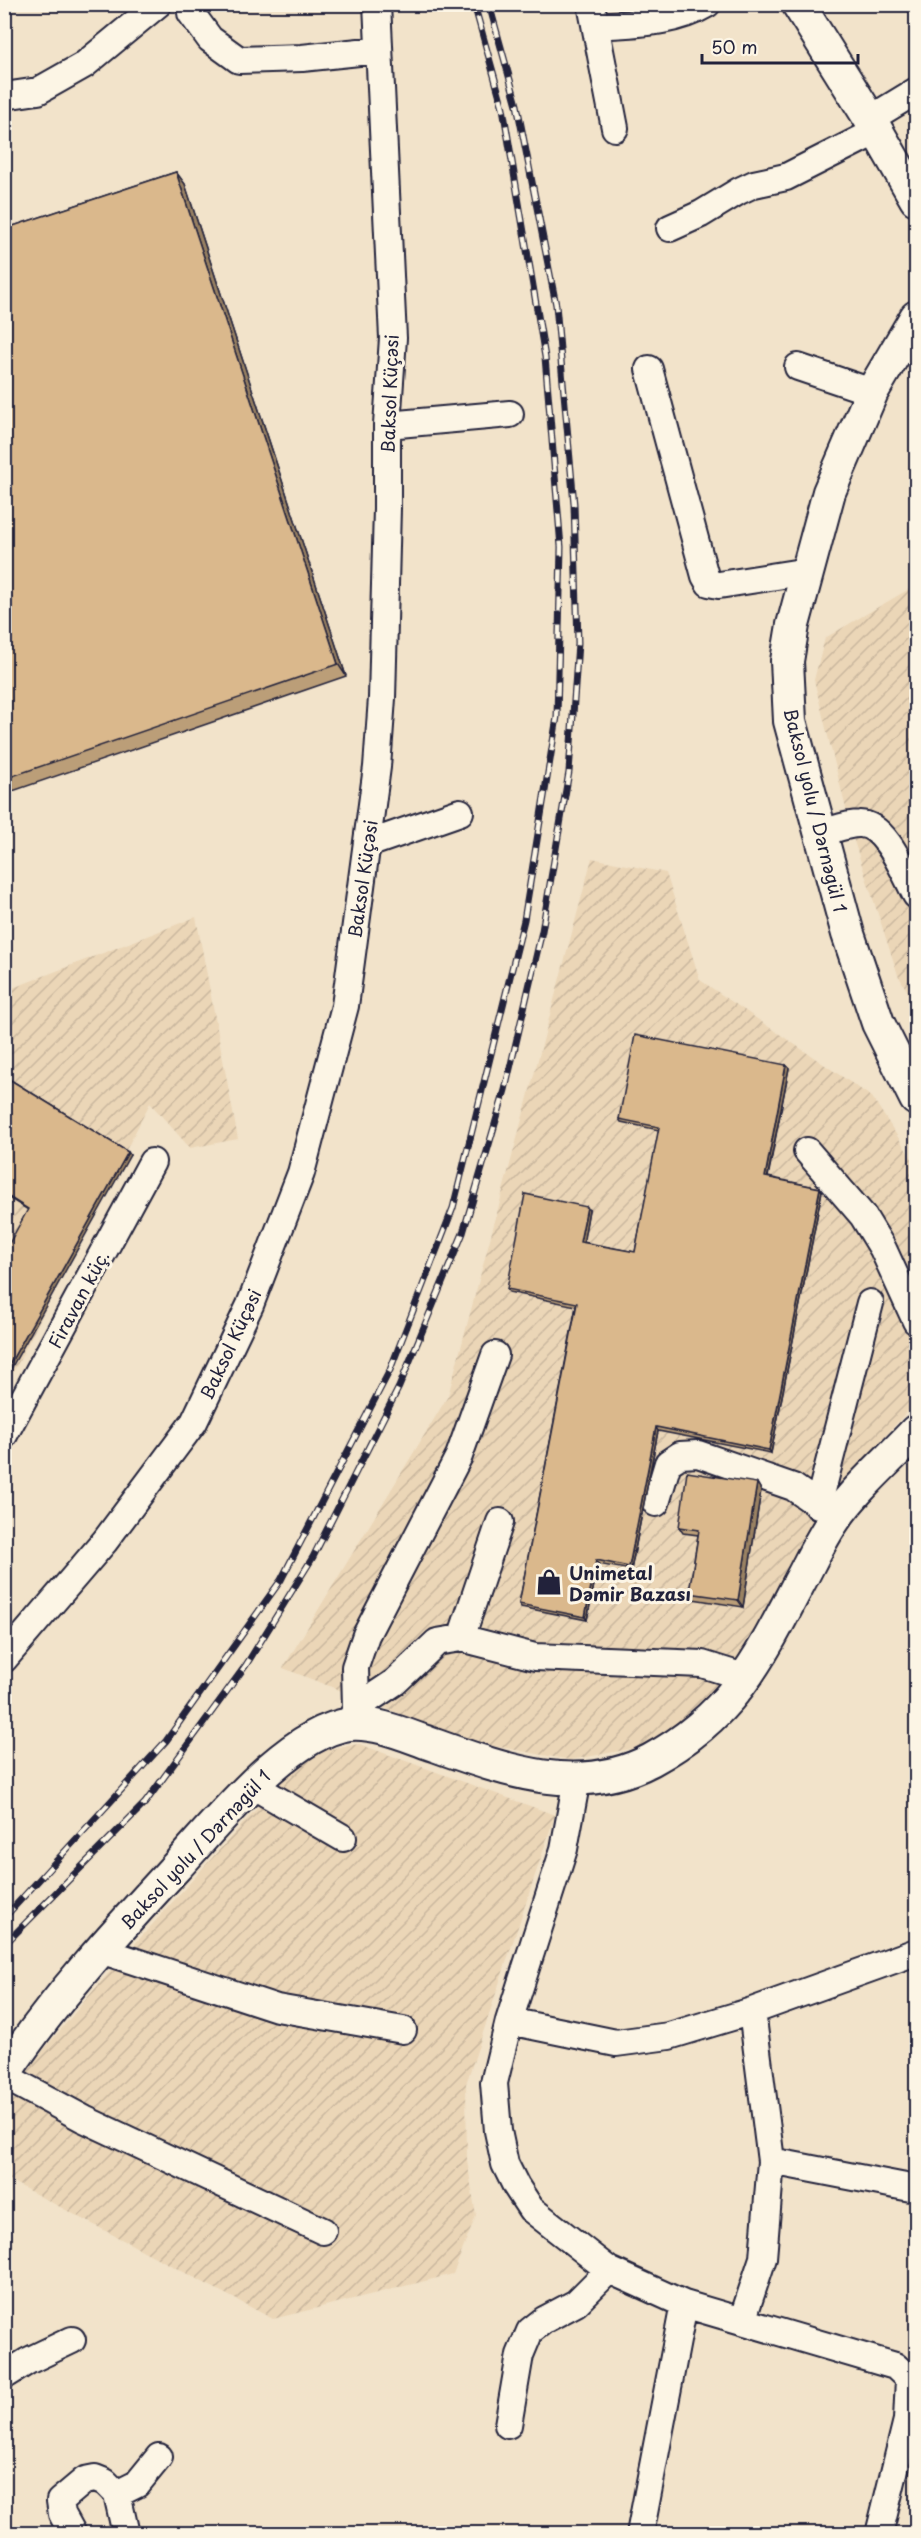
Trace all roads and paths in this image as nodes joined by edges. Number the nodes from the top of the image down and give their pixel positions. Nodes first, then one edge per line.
1 (158, 4) edge
2 (192, 4) edge
3 (377, 4) edge
4 (707, 4) edge
5 (798, 4) edge
6 (594, 15) edge
7 (378, 50) junction
8 (916, 91) edge
9 (4, 96) edge
10 (874, 125) junction
11 (615, 129) dead end
12 (916, 199) edge
13 (670, 228) dead end
14 (916, 317) edge
15 (798, 368) dead end
16 (649, 369) dead end
17 (872, 392) junction
18 (510, 414) dead end
19 (387, 425) junction
20 (807, 572) junction
21 (460, 812) dead end
22 (821, 833) junction
23 (368, 844) junction
24 (916, 896) edge
25 (916, 1099) edge
26 (807, 1151) dead end
27 (152, 1162) dead end
28 (870, 1303) dead end
29 (916, 1321) edge
30 (495, 1355) dead end
31 (916, 1431) edge
32 (4, 1436) edge
33 (657, 1503) dead end
34 (827, 1512) junction
35 (500, 1522) dead end
36 (461, 1638) junction
37 (4, 1659) edge
38 (747, 1678) junction
39 (353, 1716) junction
40 (576, 1779) junction
41 (252, 1785) junction
42 (343, 1838) dead end
43 (100, 1950) junction
44 (916, 1952) edge
45 (752, 2011) junction
46 (509, 2021) junction
47 (403, 2030) dead end
48 (4, 2075) edge
49 (771, 2161) junction
50 (916, 2189) edge
51 (323, 2231) dead end
52 (609, 2270) junction
53 (684, 2304) junction
54 (742, 2321) junction
55 (72, 2340) dead end
56 (4, 2376) edge
57 (508, 2425) dead end
58 (159, 2457) dead end
59 (117, 2494) junction
60 (73, 2534) edge
61 (126, 2534) edge
62 (640, 2534) edge
63 (879, 2534) edge

1 - 9 street
2 - 7 street
3 - 7 street, Baksol Küçəsi
4 - 6 street
5 - 10 main road
6 - 11 street
7 - 19 street, Baksol Küçəsi
8 - 10 street
10 - 12 main road
10 - 13 street
14 - 17 main road, Baksol yolu / Dərnəgül 1
15 - 17 street
16 - 20 street
17 - 20 main road, Baksol yolu / Dərnəgül 1
18 - 19 street
19 - 23 street, Baksol Küçəsi
20 - 22 main road, Baksol yolu / Dərnəgül 1
21 - 23 street
22 - 24 street
22 - 25 main road, Baksol yolu / Dərnəgül 1
23 - 37 street, Baksol Küçəsi
26 - 29 street
27 - 32 street, Firavan küç.
28 - 34 street
30 - 39 street
31 - 34 main road, Baksol yolu / Dərnəgül 1
33 - 34 street
34 - 38 main road, Baksol yolu / Dərnəgül 1
35 - 36 street
36 - 38 street
36 - 39 street
38 - 40 main road, Baksol yolu / Dərnəgül 1
39 - 40 main road, Baksol yolu / Dərnəgül 1
39 - 41 main road, Baksol yolu / Dərnəgül 1
40 - 46 street
41 - 42 street
41 - 43 main road, Baksol yolu / Dərnəgül 1
43 - 47 street
43 - 48 main road, Baksol yolu / Dərnəgül 1
44 - 45 street
45 - 46 street
45 - 49 street
46 - 52 street
48 - 51 street
49 - 50 street
49 - 54 street
52 - 53 street
52 - 57 street
53 - 54 street
53 - 62 street
54 - 63 street
55 - 56 street
58 - 59 street
59 - 60 street
59 - 61 street

